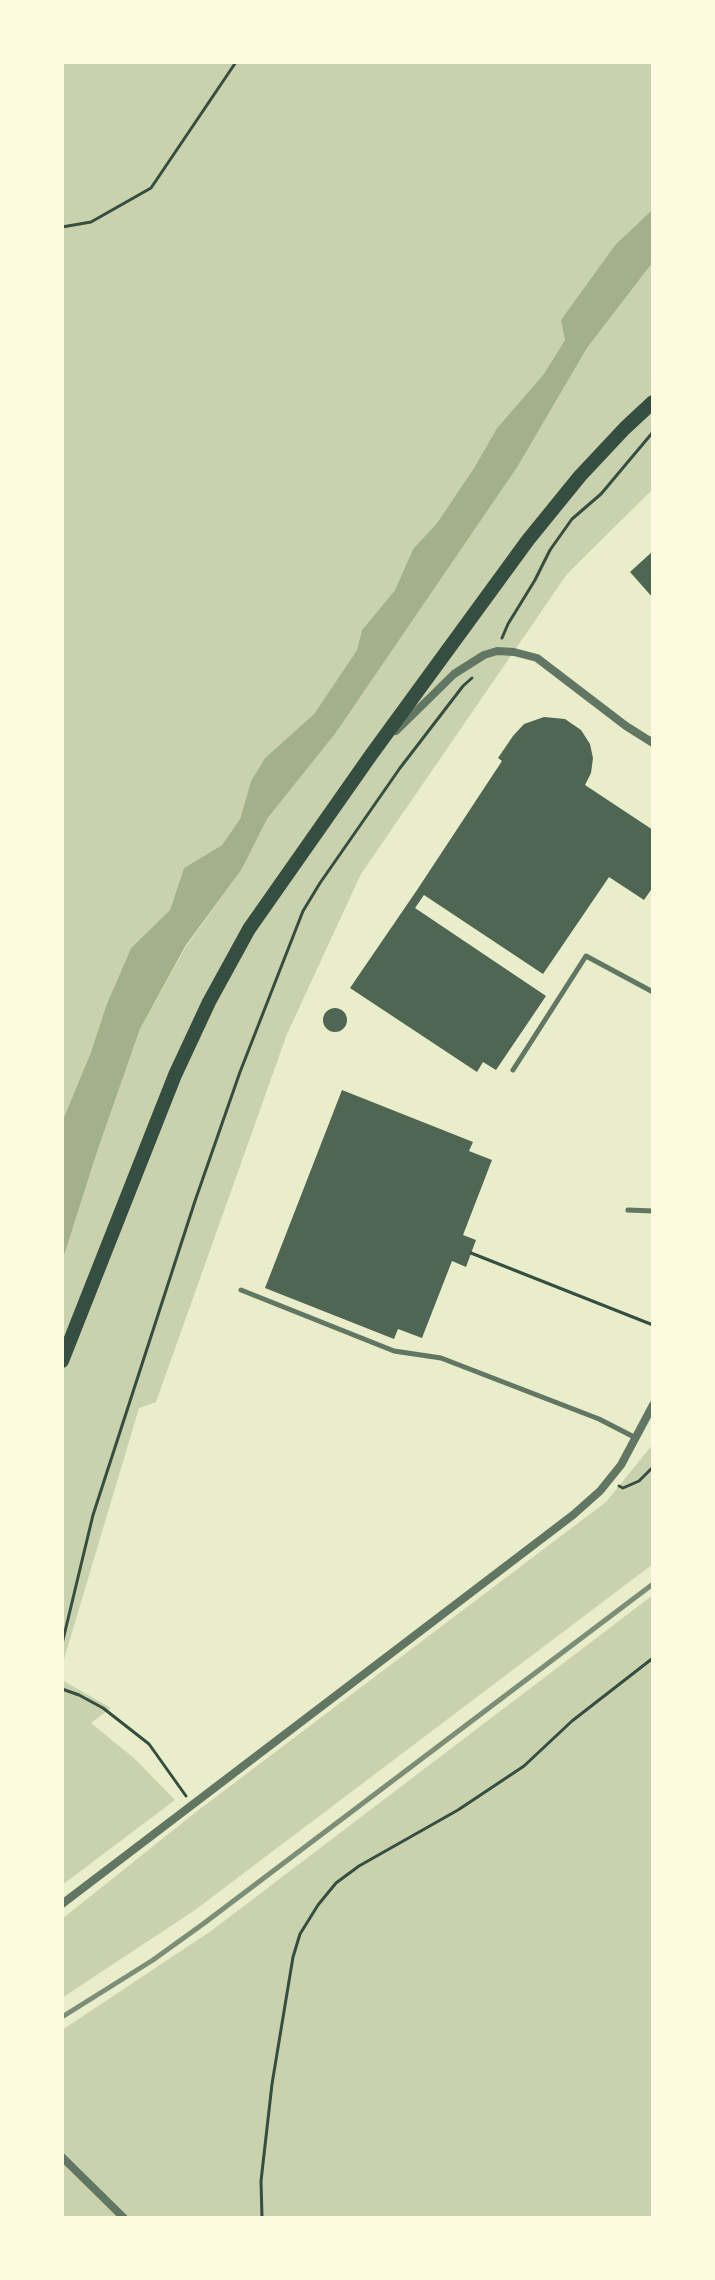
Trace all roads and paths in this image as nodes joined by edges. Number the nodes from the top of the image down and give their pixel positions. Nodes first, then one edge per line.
1 (236, 62) edge
2 (62, 227) edge
3 (653, 402) edge
4 (653, 432) edge
5 (497, 651) junction
6 (481, 672) dead end
7 (653, 743) edge
8 (371, 755) junction
9 (653, 992) edge
10 (513, 1070) dead end
11 (628, 1210) dead end
12 (653, 1211) edge
13 (471, 1253) dead end
14 (241, 1290) dead end
15 (653, 1325) edge
16 (62, 1361) edge
17 (653, 1405) edge
18 (637, 1438) junction
19 (653, 1467) edge
20 (608, 1481) junction
21 (62, 1644) edge
22 (653, 1658) edge
23 (62, 1689) edge
24 (192, 1805) junction
25 (62, 1904) edge
26 (62, 2157) edge
27 (124, 2218) edge
28 (262, 2218) edge

1 - 2 path
3 - 8 main road
4 - 5 path
5 - 7 street
5 - 8 street
6 - 21 path
8 - 16 main road
9 - 10 lane
11 - 12 lane
13 - 15 path
14 - 18 lane
17 - 18 street
18 - 20 street
19 - 20 path
20 - 24 street
22 - 28 path
23 - 24 path
24 - 25 street
26 - 27 street

